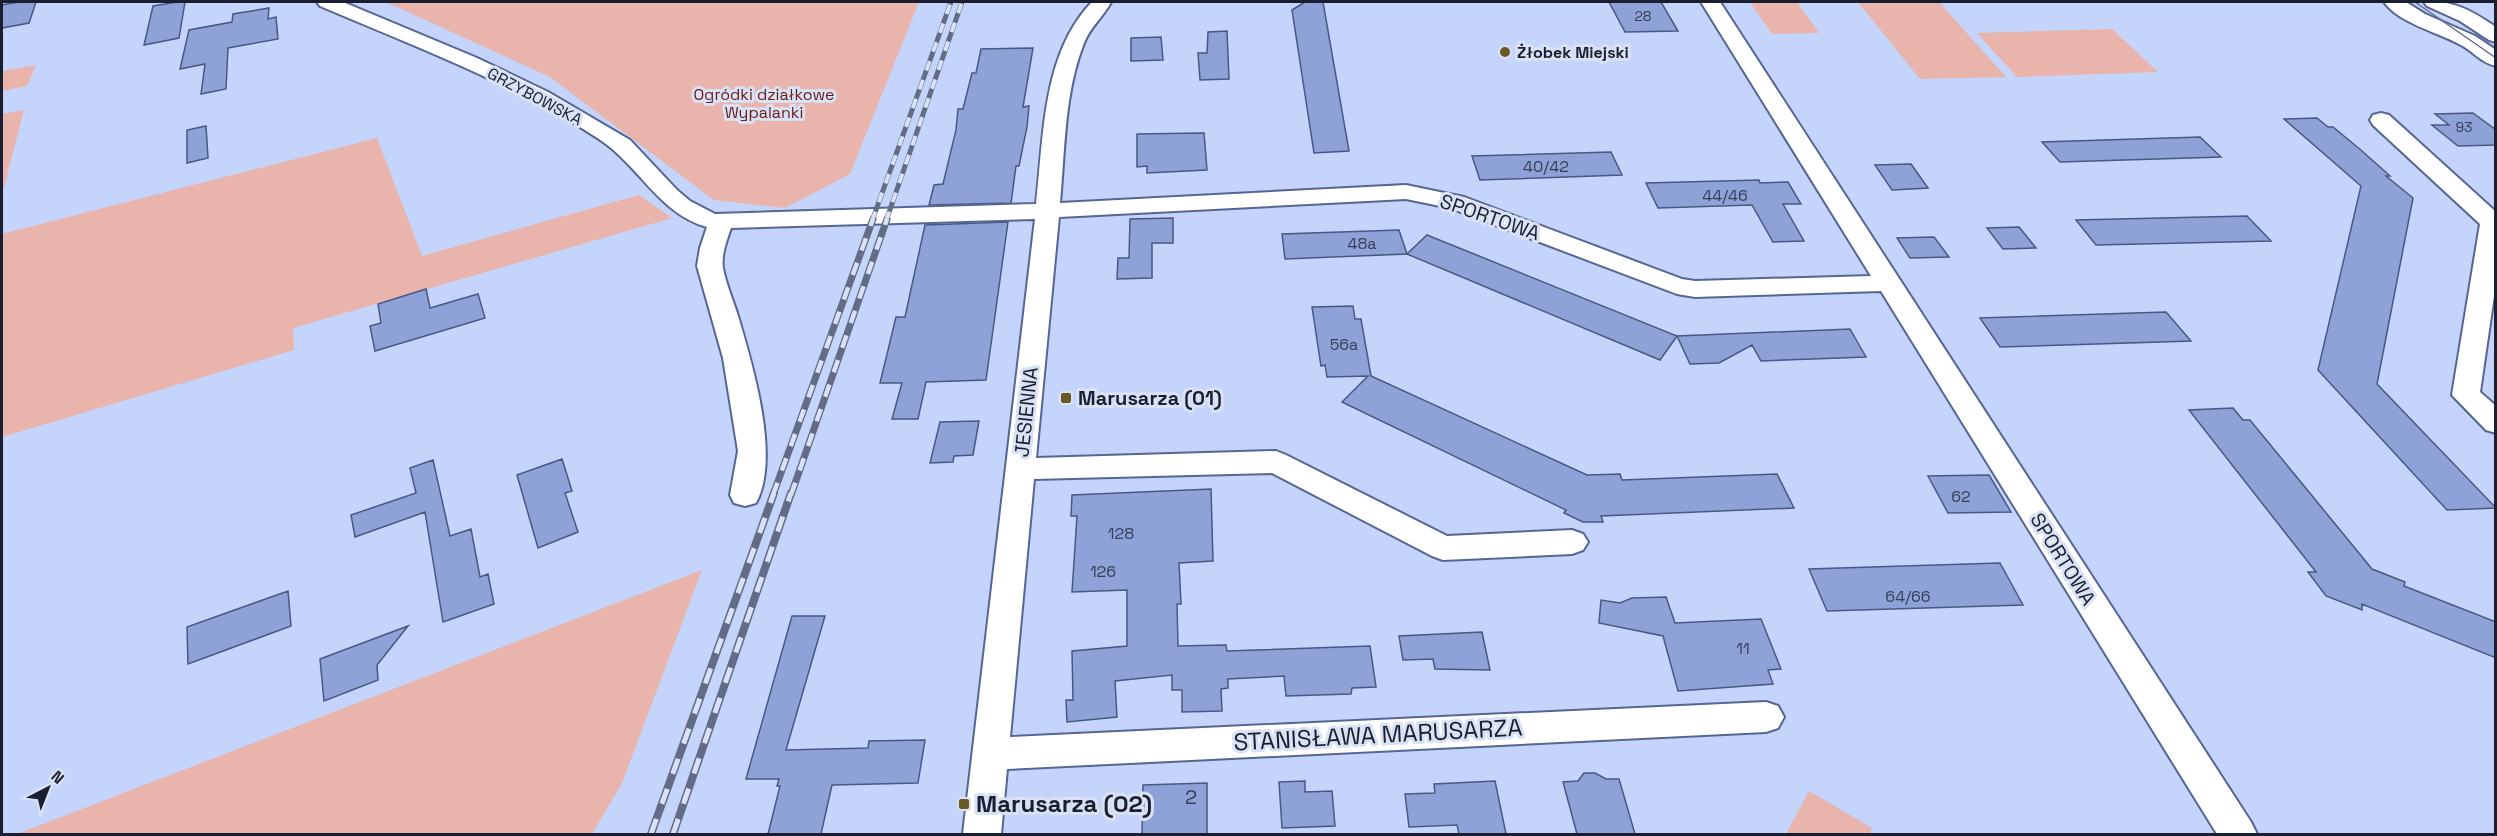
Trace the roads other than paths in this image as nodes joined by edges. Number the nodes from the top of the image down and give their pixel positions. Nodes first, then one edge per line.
1 (327, 2) edge
2 (1102, 2) edge
3 (1711, 2) edge
4 (2394, 2) edge
5 (2434, 2) edge
6 (2496, 36) edge
7 (2496, 60) edge
8 (2381, 120) dead end
9 (1046, 211) junction
10 (721, 222) junction
11 (2494, 223) edge
12 (2490, 273) edge
13 (1889, 284) junction
14 (2496, 423) edge
15 (1020, 469) junction
16 (745, 495) dead end
17 (1572, 542) dead end
18 (1766, 717) dead end
19 (990, 754) junction
20 (982, 834) edge
21 (2238, 834) edge

1 - 10 street, GRZYBOWSKA
2 - 9 street, JESIENNA
3 - 13 street, SPORTOWA
4 - 7 street
5 - 6 street
8 - 11 street
9 - 10 street, GRZYBOWSKA
9 - 13 street, SPORTOWA
9 - 15 street, JESIENNA
10 - 16 street
11 - 12 street
12 - 14 street
13 - 21 street, SPORTOWA
15 - 17 street
15 - 19 street, JESIENNA
18 - 19 street, STANISŁAWA MARUSARZA
19 - 20 street, JESIENNA

